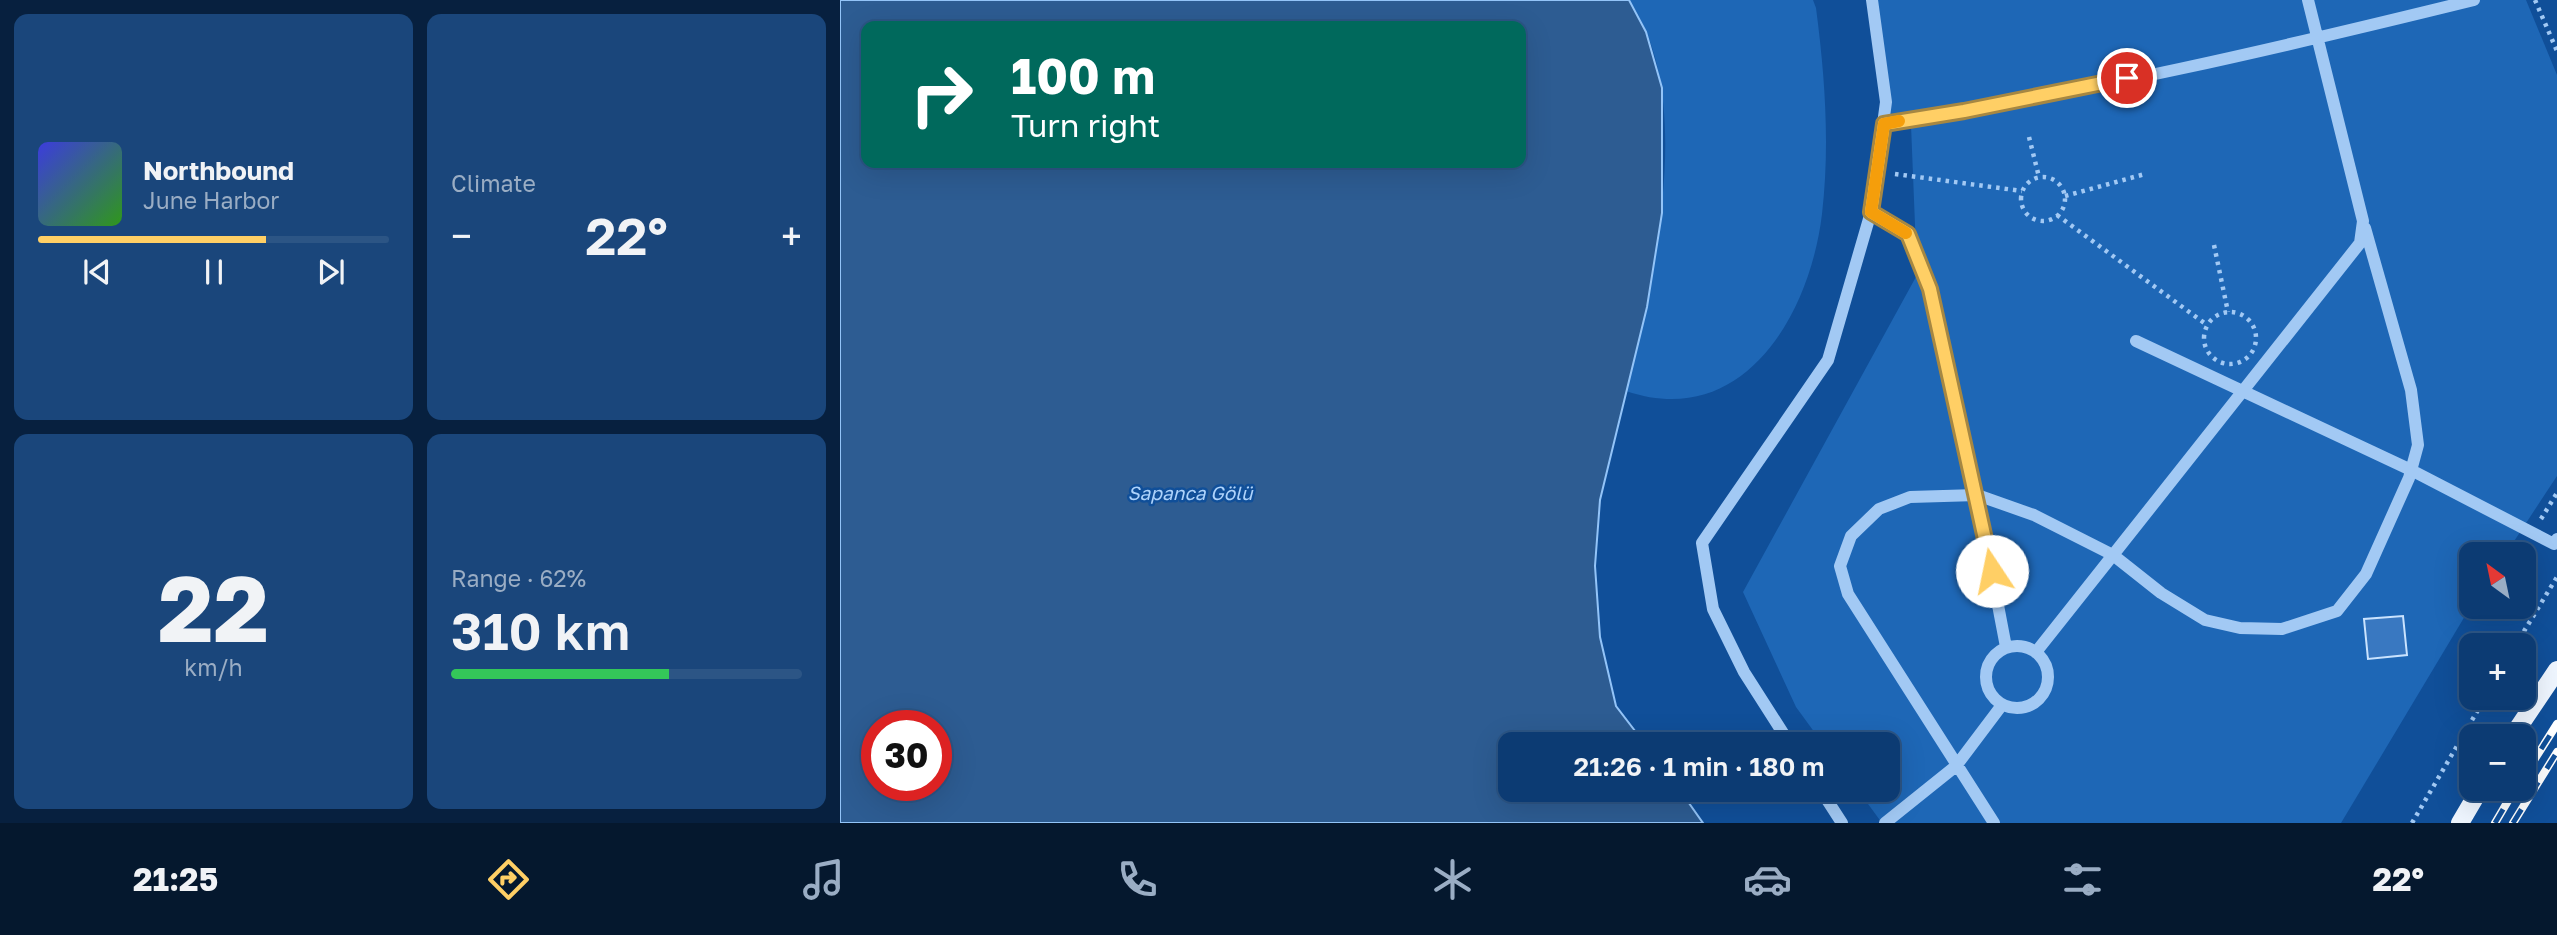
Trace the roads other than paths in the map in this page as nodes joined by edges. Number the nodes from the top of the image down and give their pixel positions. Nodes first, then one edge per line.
1 (1872, 0) edge
2 (2308, 0) edge
3 (2474, 0) edge
4 (2318, 39) junction
5 (1884, 124) junction
6 (1871, 212) junction
7 (2363, 221) junction
8 (2136, 341) dead end
9 (2243, 392) junction
10 (2410, 470) junction
11 (1977, 495) junction
12 (2557, 539) edge
13 (2113, 555) junction
14 (2006, 648) junction
15 (2036, 652) junction
16 (2557, 670) edge
17 (2002, 705) junction
18 (2521, 724) edge
19 (1782, 732) edge
20 (1956, 766) junction
21 (2473, 801) edge
22 (1828, 802) edge
23 (1842, 823) edge
24 (1885, 823) edge
25 (1993, 823) edge
26 (2460, 823) edge

1 - 5 street
2 - 4 street
3 - 4 street
4 - 5 street
4 - 7 street
5 - 6 street
6 - 11 street
6 - 19 street
7 - 9 street
7 - 10 street
8 - 9 street
9 - 10 street
9 - 13 street
10 - 12 street
10 - 13 street
11 - 13 street
11 - 14 street
11 - 20 street
13 - 15 street
14 - 15 street
14 - 17 street
15 - 17 street
16 - 18 main road
17 - 20 street
20 - 24 street
20 - 25 street
21 - 26 main road
22 - 23 street

